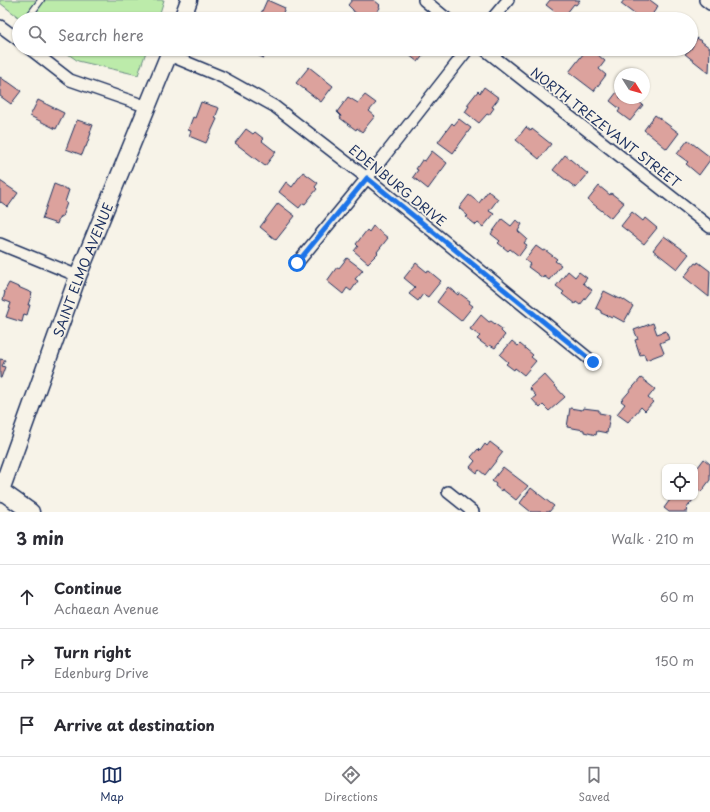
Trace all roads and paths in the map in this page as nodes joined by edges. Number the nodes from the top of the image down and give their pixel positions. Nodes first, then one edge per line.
1 (41, 0) edge
2 (189, 0) edge
3 (424, 0) edge
4 (508, 0) edge
5 (705, 0) edge
6 (710, 4) edge
7 (32, 12) edge
8 (185, 12) edge
9 (439, 12) edge
10 (498, 12) edge
11 (0, 26) edge
12 (12, 34) edge
13 (39, 56) edge
14 (168, 56) edge
15 (178, 56) edge
16 (463, 56) edge
17 (493, 56) edge
18 (148, 107) junction
19 (367, 178) junction
20 (710, 227) edge
21 (0, 244) edge
22 (297, 263) dead end
23 (78, 276) junction
24 (593, 362) dead end
25 (0, 491) edge
26 (448, 492) dead end
27 (31, 512) edge
28 (473, 512) edge

1 - 7 lane
2 - 8 main road
3 - 9 street
4 - 10 street
5 - 6 street
11 - 12 street
13 - 18 street
14 - 18 main road, SAINT ELMO AVENUE
15 - 19 street, EDENBURG DRIVE
16 - 19 street
17 - 20 street, NORTH TREZEVANT STREET
18 - 23 main road, SAINT ELMO AVENUE
19 - 22 street
19 - 24 street, EDENBURG DRIVE
21 - 23 street
23 - 25 main road, SAINT ELMO AVENUE
25 - 27 main road
26 - 28 street

